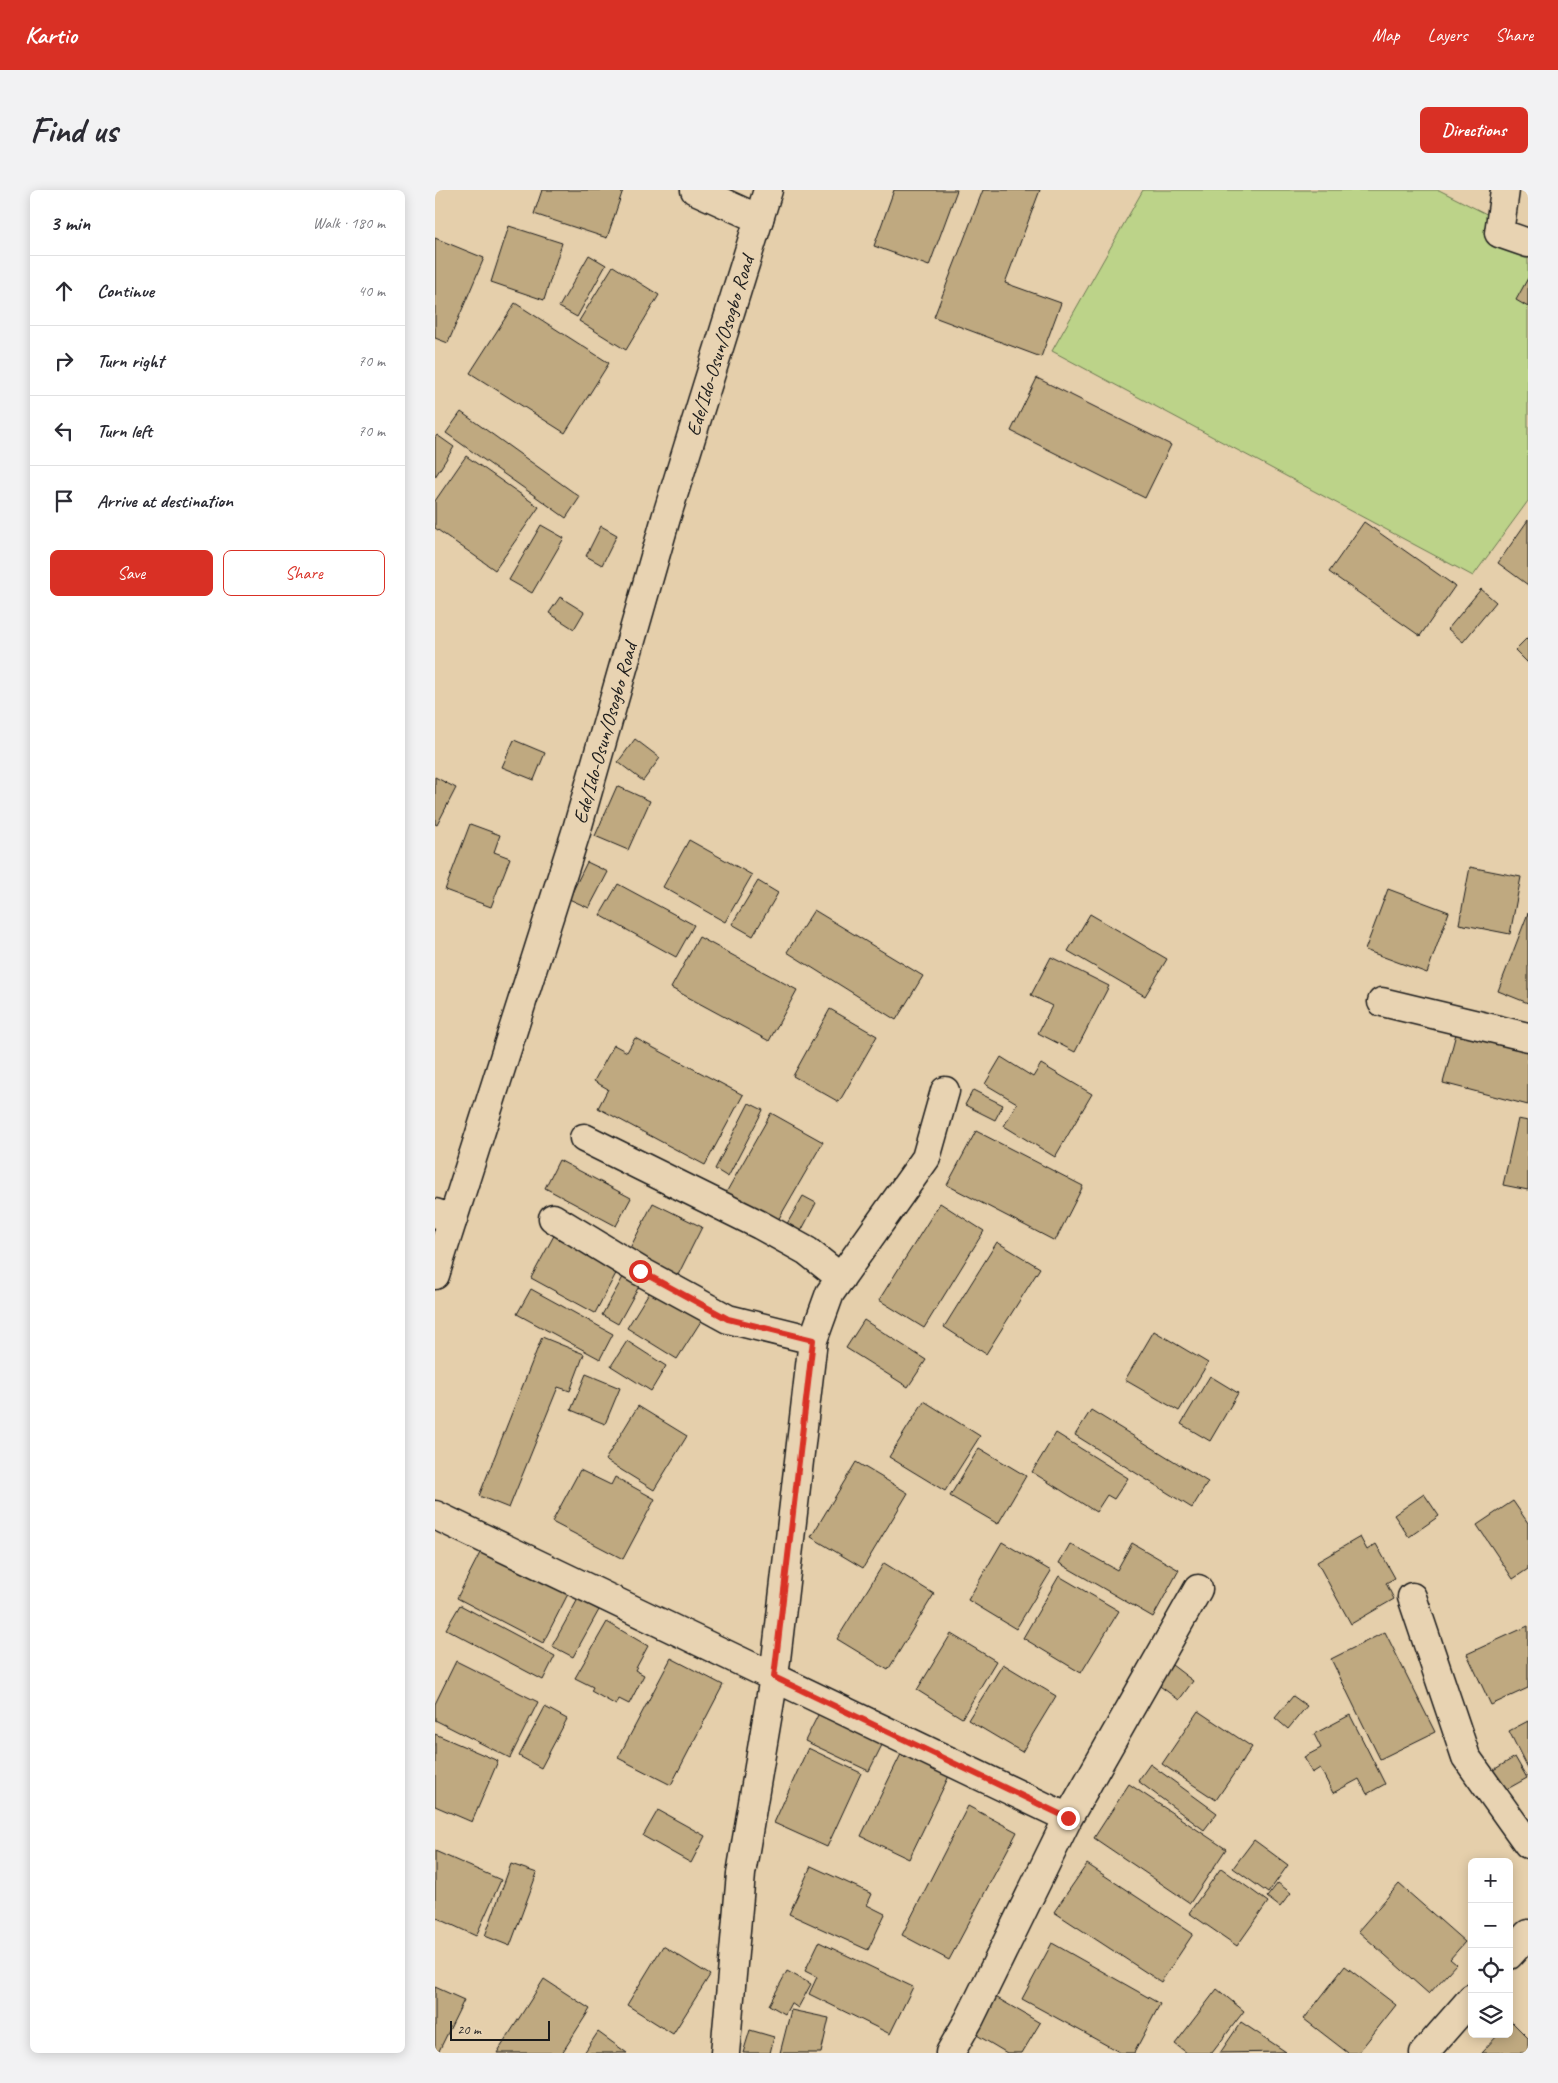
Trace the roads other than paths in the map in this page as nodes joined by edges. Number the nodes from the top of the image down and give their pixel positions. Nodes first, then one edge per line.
1 (695, 190) edge
2 (769, 190) edge
3 (1505, 190) edge
4 (759, 219) junction
5 (1528, 243) edge
6 (1383, 1002) dead end
7 (1528, 1037) edge
8 (945, 1091) dead end
9 (584, 1138) dead end
10 (444, 1216) edge
11 (553, 1218) dead end
12 (435, 1275) edge
13 (841, 1278) junction
14 (813, 1340) junction
15 (435, 1515) edge
16 (1198, 1588) dead end
17 (1412, 1597) dead end
18 (774, 1677) junction
19 (1068, 1818) junction
20 (1528, 1844) edge
21 (1528, 1934) edge
22 (1513, 1951) edge
23 (1468, 2003) edge
24 (725, 2053) edge
25 (949, 2053) edge
26 (1424, 2053) edge

1 - 4 street
2 - 4 street, Ede/Ido-Osun/Osogbo Road
3 - 5 street
4 - 10 street, Ede/Ido-Osun/Osogbo Road
6 - 7 street
8 - 13 street
9 - 13 street
10 - 12 street, Ede/Ido-Osun/Osogbo Road
11 - 14 street
13 - 14 street
14 - 18 street
15 - 18 street
16 - 19 street
17 - 20 street
18 - 19 street
18 - 24 street
19 - 25 street
21 - 22 street
23 - 26 street

